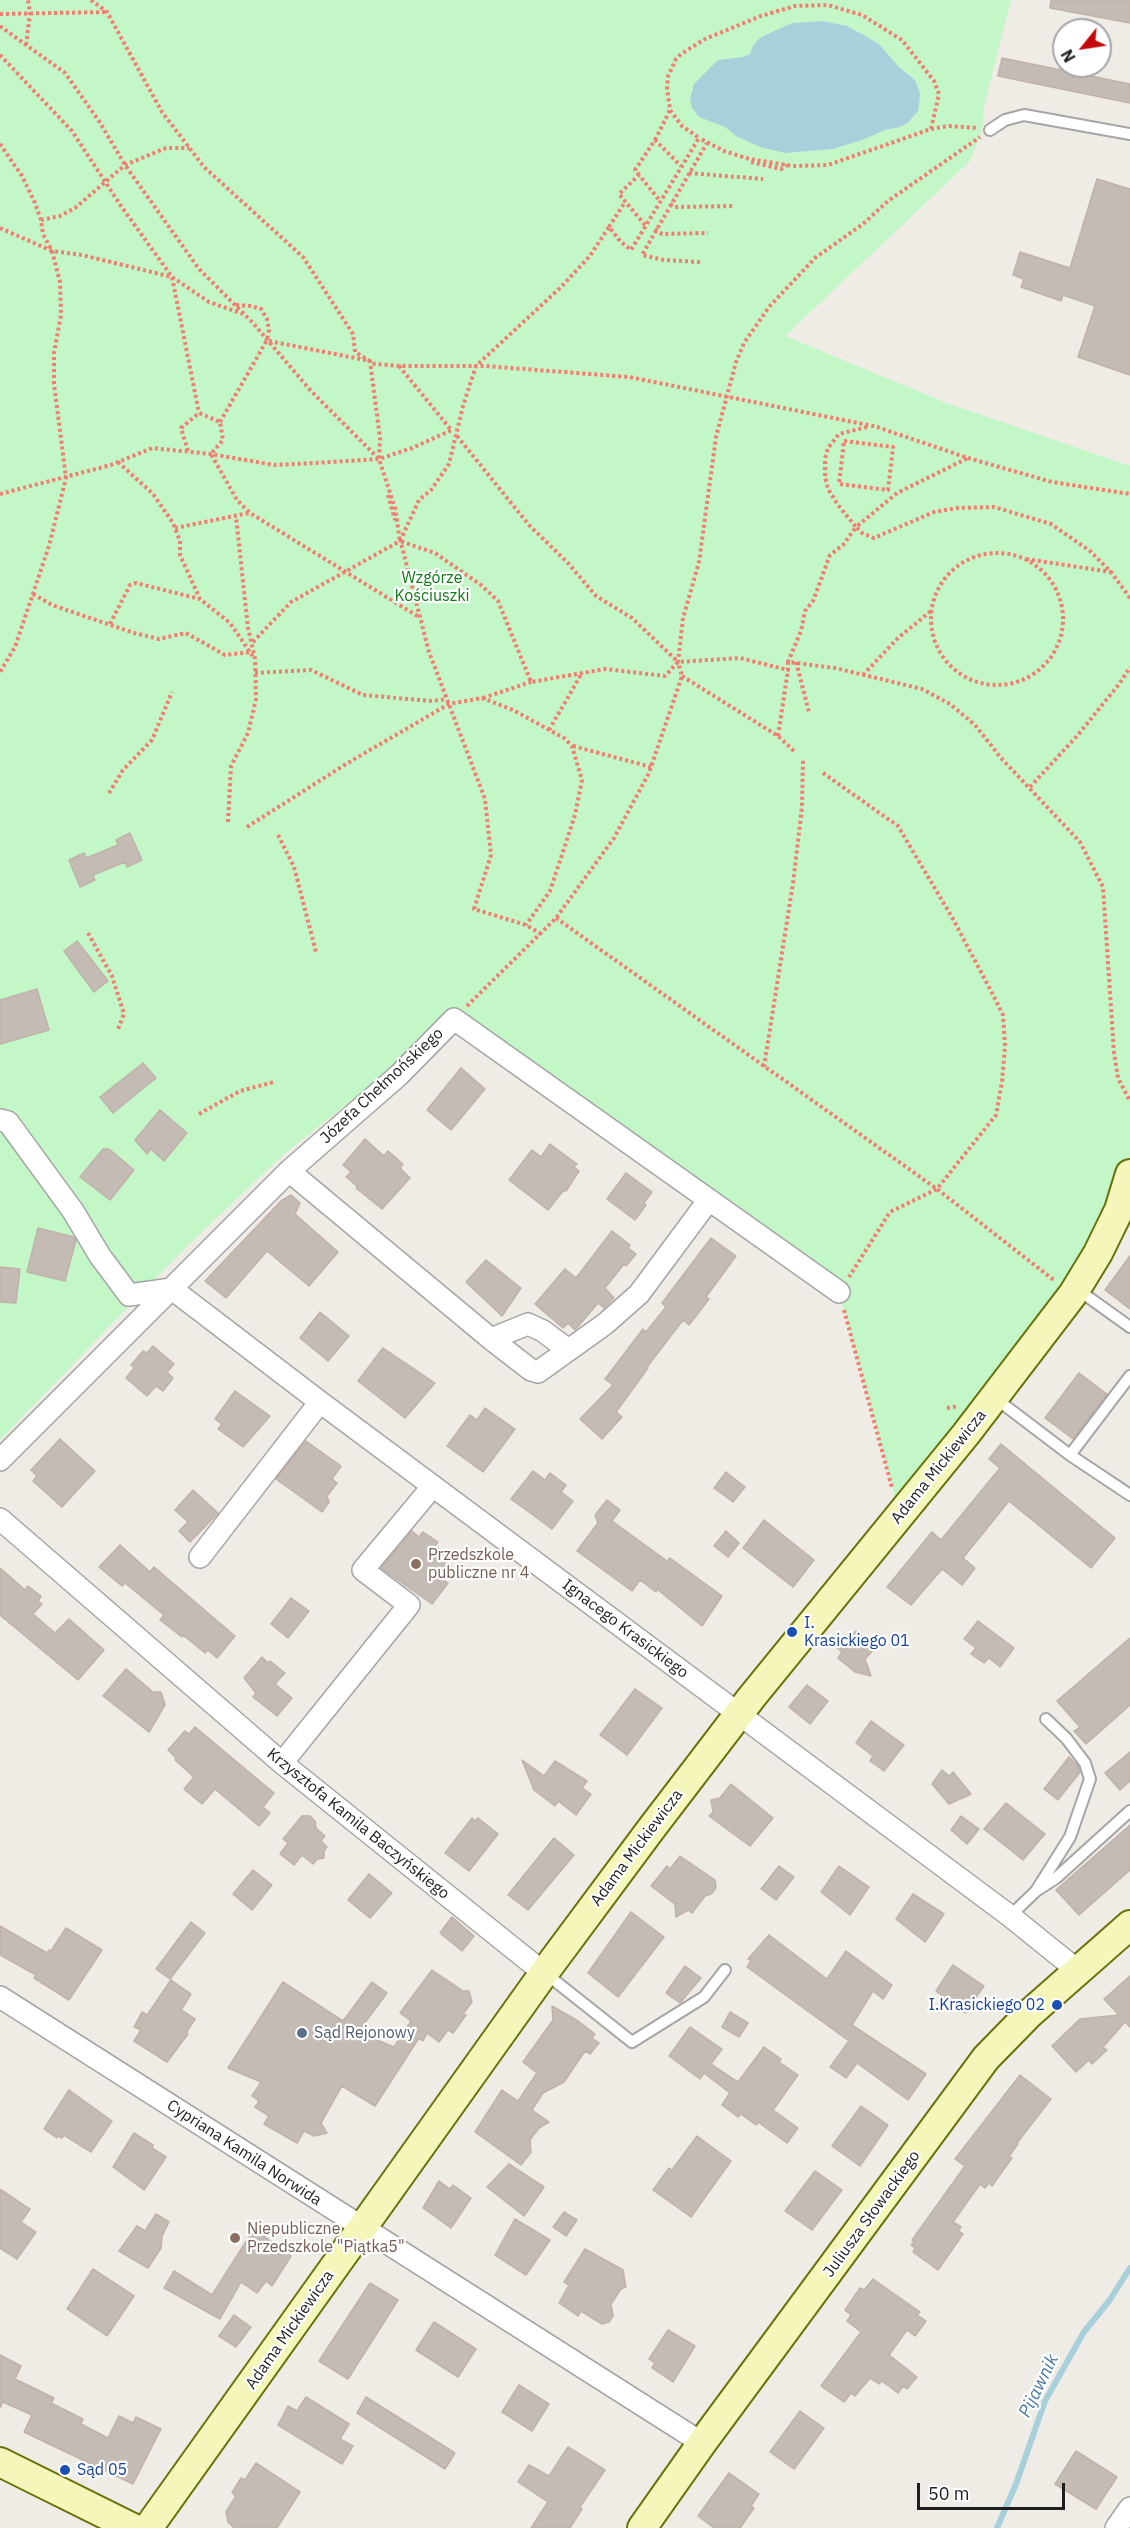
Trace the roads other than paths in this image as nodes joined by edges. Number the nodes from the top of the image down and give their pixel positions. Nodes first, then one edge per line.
1 (990, 130) road end
2 (1130, 134) edge
3 (0, 1120) edge
4 (289, 1171) junction
5 (1130, 1174) edge
6 (708, 1201) junction
7 (172, 1289) junction
8 (1075, 1291) junction
9 (839, 1292) road end
10 (1130, 1327) edge
11 (491, 1339) junction
12 (567, 1349) junction
13 (1130, 1376) edge
14 (994, 1397) junction
15 (320, 1402) junction
16 (1070, 1455) junction
17 (0, 1460) edge
18 (433, 1486) junction
19 (1130, 1495) edge
20 (0, 1519) edge
21 (200, 1557) dead end
22 (739, 1713) junction
23 (1046, 1719) dead end
24 (282, 1763) junction
25 (1130, 1811) edge
26 (1036, 1891) junction
27 (1010, 1916) junction
28 (1130, 1924) edge
29 (725, 1970) dead end
30 (1077, 1970) junction
31 (544, 1973) junction
32 (0, 1997) edge
33 (362, 2228) junction
34 (702, 2443) junction
35 (0, 2462) edge
36 (1130, 2508) edge
37 (133, 2528) edge
38 (148, 2528) edge
39 (642, 2528) edge
40 (1116, 2528) edge

1 - 2 lane
3 - 7 street
4 - 6 street, Józefa Chełmońskiego
4 - 7 street, Józefa Chełmońskiego
4 - 11 street
5 - 8 street, Adama Mickiewicza
6 - 9 street, Józefa Chełmońskiego
6 - 12 street
7 - 15 street, Ignacego Krasickiego
7 - 17 street, Józefa Chełmońskiego
8 - 10 lane
8 - 14 street, Adama Mickiewicza
11 - 12 street
11 - 12 street
13 - 16 lane
14 - 16 lane
14 - 22 street, Adama Mickiewicza
15 - 18 street, Ignacego Krasickiego
15 - 21 street
16 - 19 lane
18 - 22 street, Ignacego Krasickiego
18 - 24 street
20 - 24 street, Krzysztofa Kamila Baczyńskiego
22 - 27 street, Ignacego Krasickiego
22 - 31 street, Adama Mickiewicza
23 - 26 lane
24 - 31 street, Krzysztofa Kamila Baczyńskiego
25 - 26 lane
26 - 27 lane
27 - 30 street, Ignacego Krasickiego
28 - 30 street, Juliusza Słowackiego
29 - 31 lane, Krzysztofa Kamila Baczyńskiego
30 - 34 street, Juliusza Słowackiego
31 - 33 street, Adama Mickiewicza
32 - 33 street, Cypriana Kamila Norwida
33 - 34 street, Cypriana Kamila Norwida
33 - 38 street, Adama Mickiewicza
34 - 39 street, Juliusza Słowackiego
35 - 37 street
36 - 40 street

